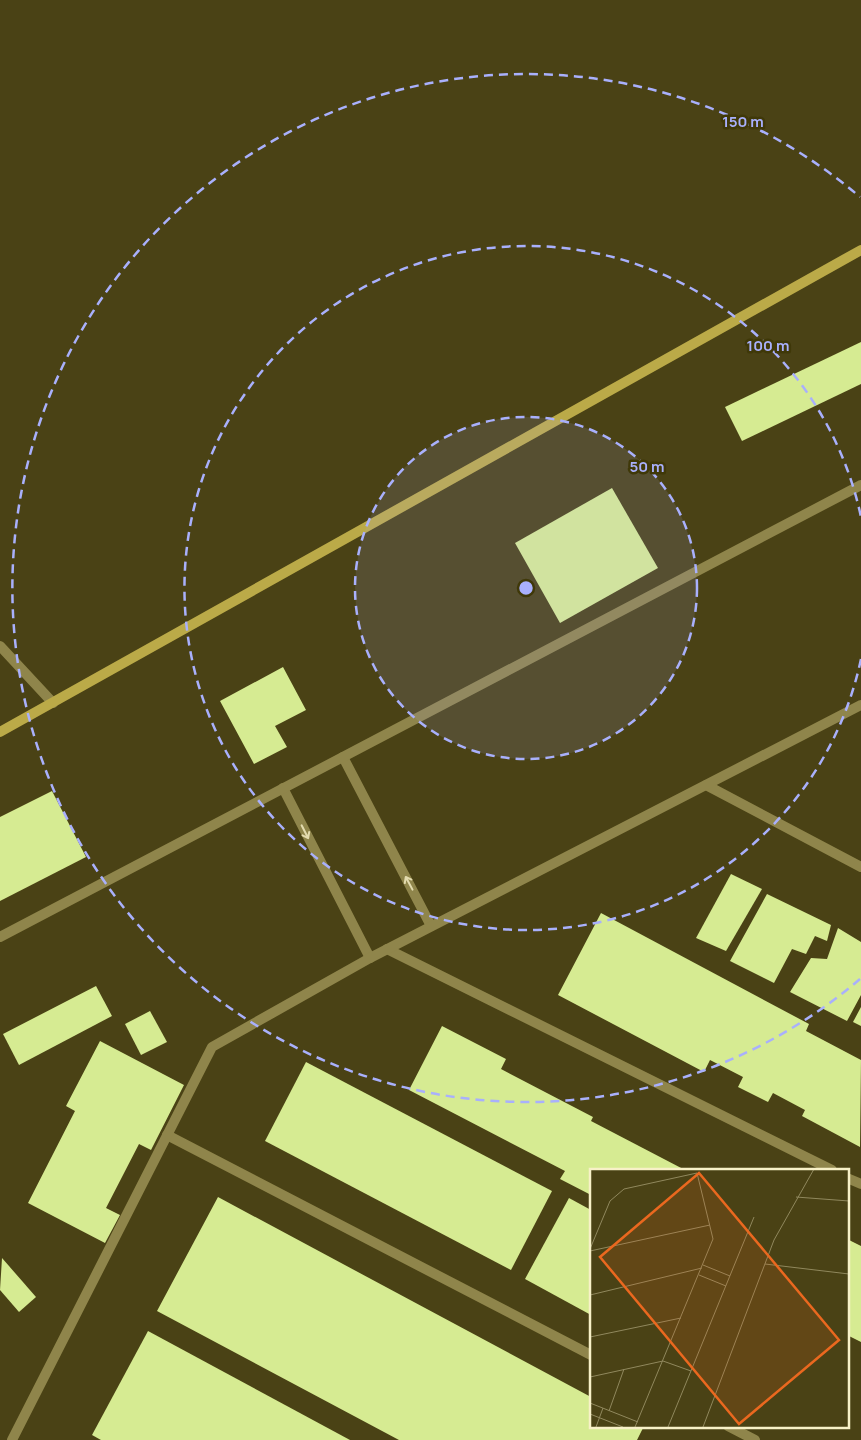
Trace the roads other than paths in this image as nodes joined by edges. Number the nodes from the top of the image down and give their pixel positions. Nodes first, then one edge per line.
1 (861, 250) edge
2 (861, 485) edge
3 (0, 646) edge
4 (53, 703) junction
5 (861, 705) edge
6 (0, 732) edge
7 (343, 757) junction
8 (706, 785) junction
9 (283, 788) junction
10 (861, 867) edge
11 (431, 926) junction
12 (0, 937) edge
13 (387, 949) junction
14 (370, 958) junction
15 (167, 1135) junction
16 (830, 1169) edge
17 (848, 1178) edge
18 (861, 1184) edge
19 (590, 1354) edge
20 (732, 1428) edge
21 (12, 1440) edge
22 (755, 1440) edge

1 - 4 main road
2 - 7 street
3 - 4 street
4 - 6 main road
5 - 8 street
7 - 9 street
11 -> 7 street
8 - 10 street
8 - 11 street
9 - 12 street
9 -> 14 street
11 - 13 street
13 - 14 street
13 - 16 street
14 - 15 street
15 - 19 street
15 - 21 street
17 - 18 street
20 - 22 street

